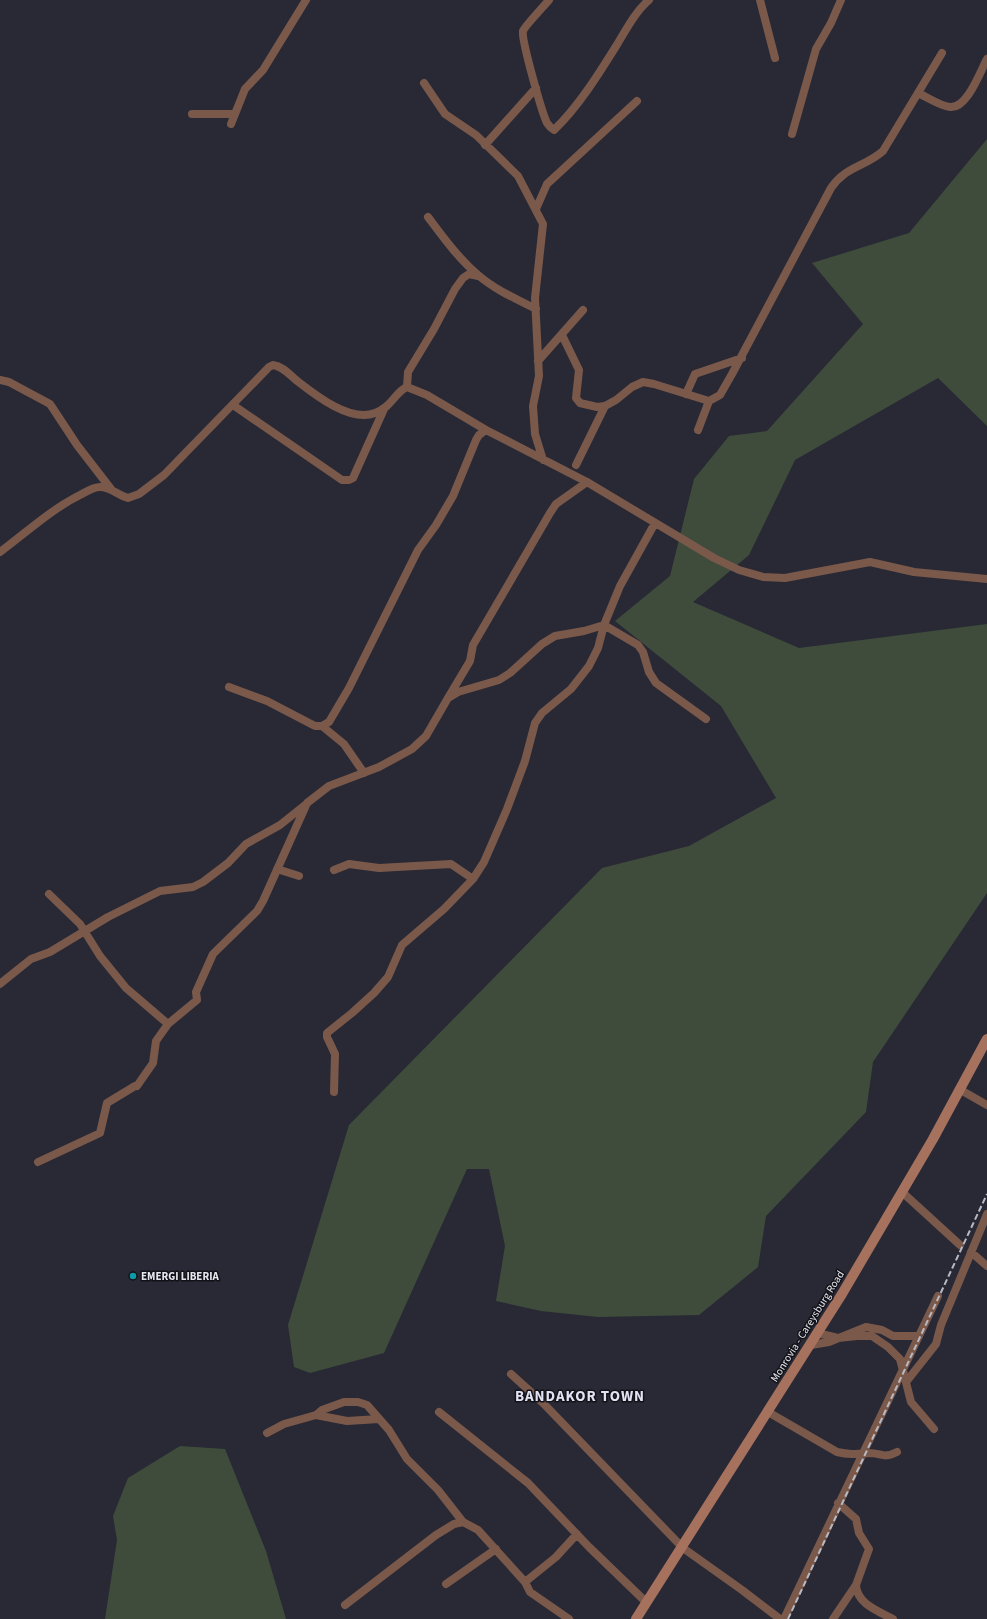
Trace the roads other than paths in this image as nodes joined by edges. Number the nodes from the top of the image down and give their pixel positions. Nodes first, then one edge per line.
1 (306, 0) edge
2 (549, 0) edge
3 (649, 0) edge
4 (760, 0) edge
5 (841, 0) edge
6 (942, 53) dead end
7 (775, 58) dead end
8 (987, 60) edge
9 (424, 83) dead end
10 (536, 88) junction
11 (918, 93) junction
12 (637, 101) dead end
13 (192, 114) dead end
14 (235, 114) junction
15 (231, 124) dead end
16 (792, 134) dead end
17 (485, 145) junction
18 (536, 208) junction
19 (428, 217) dead end
20 (478, 276) junction
21 (536, 309) junction
22 (582, 310) dead end
23 (562, 335) junction
24 (742, 358) junction
25 (538, 361) junction
26 (0, 380) edge
27 (407, 387) junction
28 (686, 394) junction
29 (709, 401) junction
30 (233, 405) junction
31 (605, 406) junction
32 (384, 409) junction
33 (486, 430) junction
34 (698, 430) dead end
35 (543, 460) junction
36 (576, 465) dead end
37 (587, 482) junction
38 (111, 490) junction
39 (655, 523) junction
40 (0, 552) edge
41 (987, 579) edge
42 (604, 624) junction
43 (229, 687) dead end
44 (456, 690) junction
45 (706, 719) dead end
46 (322, 726) junction
47 (364, 773) junction
48 (307, 803) junction
49 (277, 869) junction
50 (334, 870) dead end
51 (299, 876) dead end
52 (473, 879) junction
53 (48, 894) dead end
54 (83, 931) junction
55 (0, 984) edge
56 (168, 1024) junction
57 (987, 1039) edge
58 (959, 1088) junction
59 (334, 1092) dead end
60 (987, 1105) edge
61 (38, 1162) dead end
62 (902, 1192) junction
63 (987, 1214) edge
64 (960, 1245) dead end
65 (972, 1252) junction
66 (987, 1266) edge
67 (938, 1296) dead end
68 (817, 1333) junction
69 (919, 1336) junction
70 (838, 1338) junction
71 (811, 1345) junction
72 (902, 1370) junction
73 (511, 1374) dead end
74 (906, 1382) junction
75 (439, 1412) dead end
76 (768, 1412) junction
77 (316, 1415) junction
78 (379, 1419) junction
79 (934, 1429) dead end
80 (267, 1433) dead end
81 (897, 1452) dead end
82 (861, 1455) junction
83 (838, 1503) junction
84 (463, 1522) junction
85 (577, 1534) junction
86 (683, 1548) junction
87 (496, 1549) junction
88 (525, 1582) junction
89 (446, 1584) dead end
90 (856, 1585) junction
91 (646, 1602) junction
92 (345, 1605) dead end
93 (569, 1619) edge
94 (636, 1619) edge
95 (780, 1619) edge
96 (784, 1619) edge
97 (833, 1619) edge
98 (893, 1619) edge

1 - 14 street
2 - 10 street
3 - 10 street
4 - 7 street
5 - 16 street
6 - 11 street
8 - 11 street
9 - 17 street
10 - 17 street
11 - 24 street
12 - 18 street
13 - 14 street
14 - 15 street
17 - 18 street
18 - 21 street
19 - 20 street
20 - 21 street
20 - 27 street
21 - 25 street
22 - 23 street
23 - 25 street
23 - 31 street
24 - 28 street
24 - 29 street
25 - 35 street
26 - 38 street
27 - 32 street
27 - 33 street
28 - 29 street
28 - 31 street
29 - 34 street
30 - 32 street
30 - 32 street
30 - 38 street
31 - 36 street
33 - 35 street
33 - 46 street
35 - 37 street
37 - 39 street
37 - 44 street
38 - 40 street
39 - 41 street
39 - 42 street
42 - 44 street
42 - 45 street
42 - 52 street
43 - 46 street
44 - 47 street
46 - 47 street
47 - 48 street
48 - 49 street
48 - 54 street
49 - 51 street
49 - 56 street
50 - 52 street
52 - 59 street
53 - 54 street
54 - 55 street
54 - 56 street
56 - 61 street
57 - 58 main road, Monrovia - Careysburg Road
58 - 60 street
58 - 62 main road, Monrovia - Careysburg Road
62 - 64 street
62 - 68 main road, Monrovia - Careysburg Road
63 - 65 street
65 - 66 street
65 - 74 street
67 - 69 street
68 - 70 street
68 - 71 main road, Monrovia - Careysburg Road
69 - 70 street
69 - 72 street
70 - 71 street
70 - 72 street
71 - 76 main road, Monrovia - Careysburg Road
72 - 74 street
72 - 82 street
73 - 86 street
74 - 79 street
75 - 85 street
76 - 82 street
76 - 86 main road, Monrovia - Careysburg Road
77 - 78 street
77 - 78 street
77 - 80 street
78 - 84 street
81 - 82 street
82 - 83 street
83 - 90 street
83 - 96 street
84 - 87 street
84 - 92 street
85 - 88 street
85 - 91 street
86 - 91 main road, Monrovia - Careysburg Road
86 - 95 street
87 - 88 street
87 - 89 street
88 - 93 street
90 - 97 street
90 - 98 street
91 - 94 main road, Monrovia - Careysburg Road

